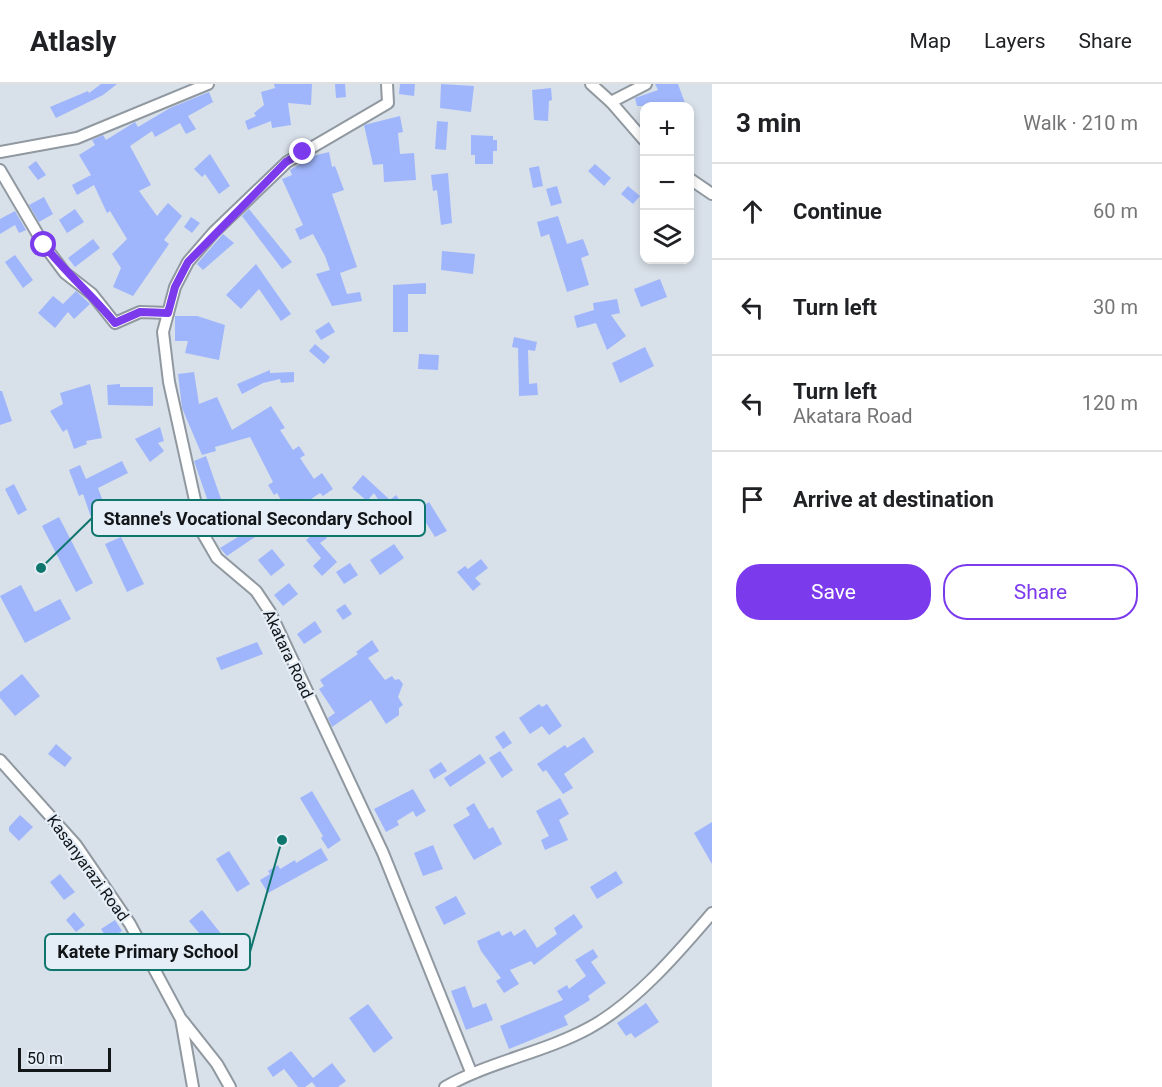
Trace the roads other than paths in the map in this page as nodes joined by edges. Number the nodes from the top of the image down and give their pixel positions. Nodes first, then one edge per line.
1 (182, 84) edge
2 (208, 84) edge
3 (387, 84) edge
4 (591, 84) edge
5 (646, 84) edge
6 (196, 89) junction
7 (611, 102) junction
8 (640, 134) edge
9 (0, 152) edge
10 (0, 170) edge
11 (694, 182) edge
12 (712, 194) edge
13 (168, 313) junction
14 (0, 760) edge
15 (712, 913) edge
16 (182, 1018) junction
17 (471, 1072) junction
18 (193, 1087) edge
19 (230, 1087) edge
20 (445, 1087) edge

1 - 6 street
2 - 6 street
3 - 13 street, Akatara Road
4 - 7 street
5 - 7 street
6 - 9 street
7 - 8 street
10 - 13 street
11 - 12 street
13 - 17 street, Akatara Road
14 - 16 street, Kasanyarazi Road
15 - 17 street
16 - 18 street, Kasanyarazi Road
16 - 19 street
17 - 20 street

